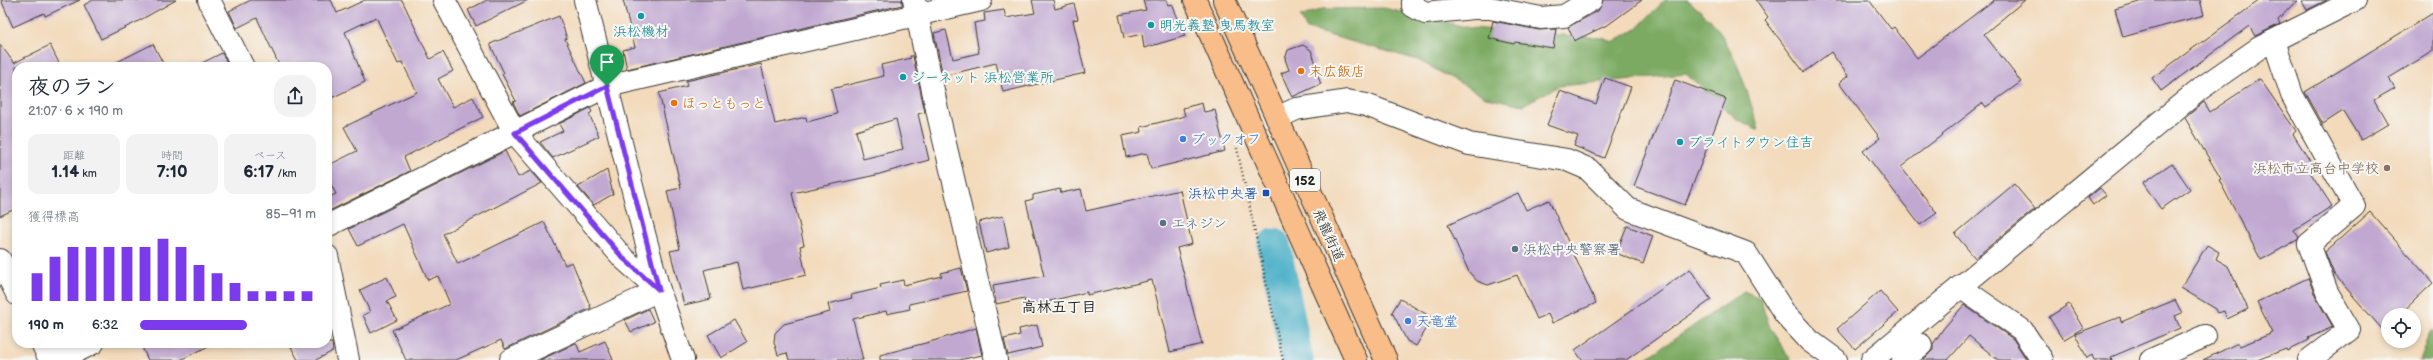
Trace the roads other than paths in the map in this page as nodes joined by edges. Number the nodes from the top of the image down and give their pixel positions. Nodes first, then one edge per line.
1 (209, 0) edge
2 (444, 0) edge
3 (585, 0) edge
4 (981, 0) edge
5 (1195, 0) edge
6 (1224, 0) edge
7 (1413, 0) edge
8 (1591, 0) edge
9 (2355, 0) edge
10 (916, 8) edge
11 (2274, 41) junction
12 (240, 62) edge
13 (607, 86) junction
14 (1277, 118) junction
15 (515, 133) junction
16 (332, 224) edge
17 (0, 260) edge
18 (332, 281) edge
19 (12, 284) edge
20 (1960, 287) junction
21 (659, 290) junction
22 (2204, 336) dead end
23 (1921, 345) dead end
24 (44, 348) edge
25 (83, 348) edge
26 (50, 360) edge
27 (59, 360) edge
28 (348, 360) edge
29 (511, 360) edge
30 (683, 360) edge
31 (996, 360) edge
32 (1356, 360) edge
33 (1386, 360) edge
34 (1836, 360) edge
35 (1872, 360) edge
36 (1904, 360) edge
37 (2042, 360) edge
38 (2151, 360) edge
39 (2309, 360) edge

1 - 12 street
2 - 15 street
3 - 13 street
4 - 10 street
5 - 32 highway, 飛龍街道 / 152
6 - 14 highway, 飛龍街道 / 152
7 - 8 street
9 - 11 street
10 - 13 street
10 - 31 street
11 - 20 street
11 - 39 street
13 - 15 street
13 - 21 street
14 - 33 highway, 飛龍街道 / 152
14 - 34 street
15 - 16 street
15 - 21 street
17 - 19 street
18 - 28 street
20 - 35 street
20 - 37 street
21 - 29 street
21 - 30 street
22 - 38 street
23 - 36 street
24 - 26 street
25 - 27 street

